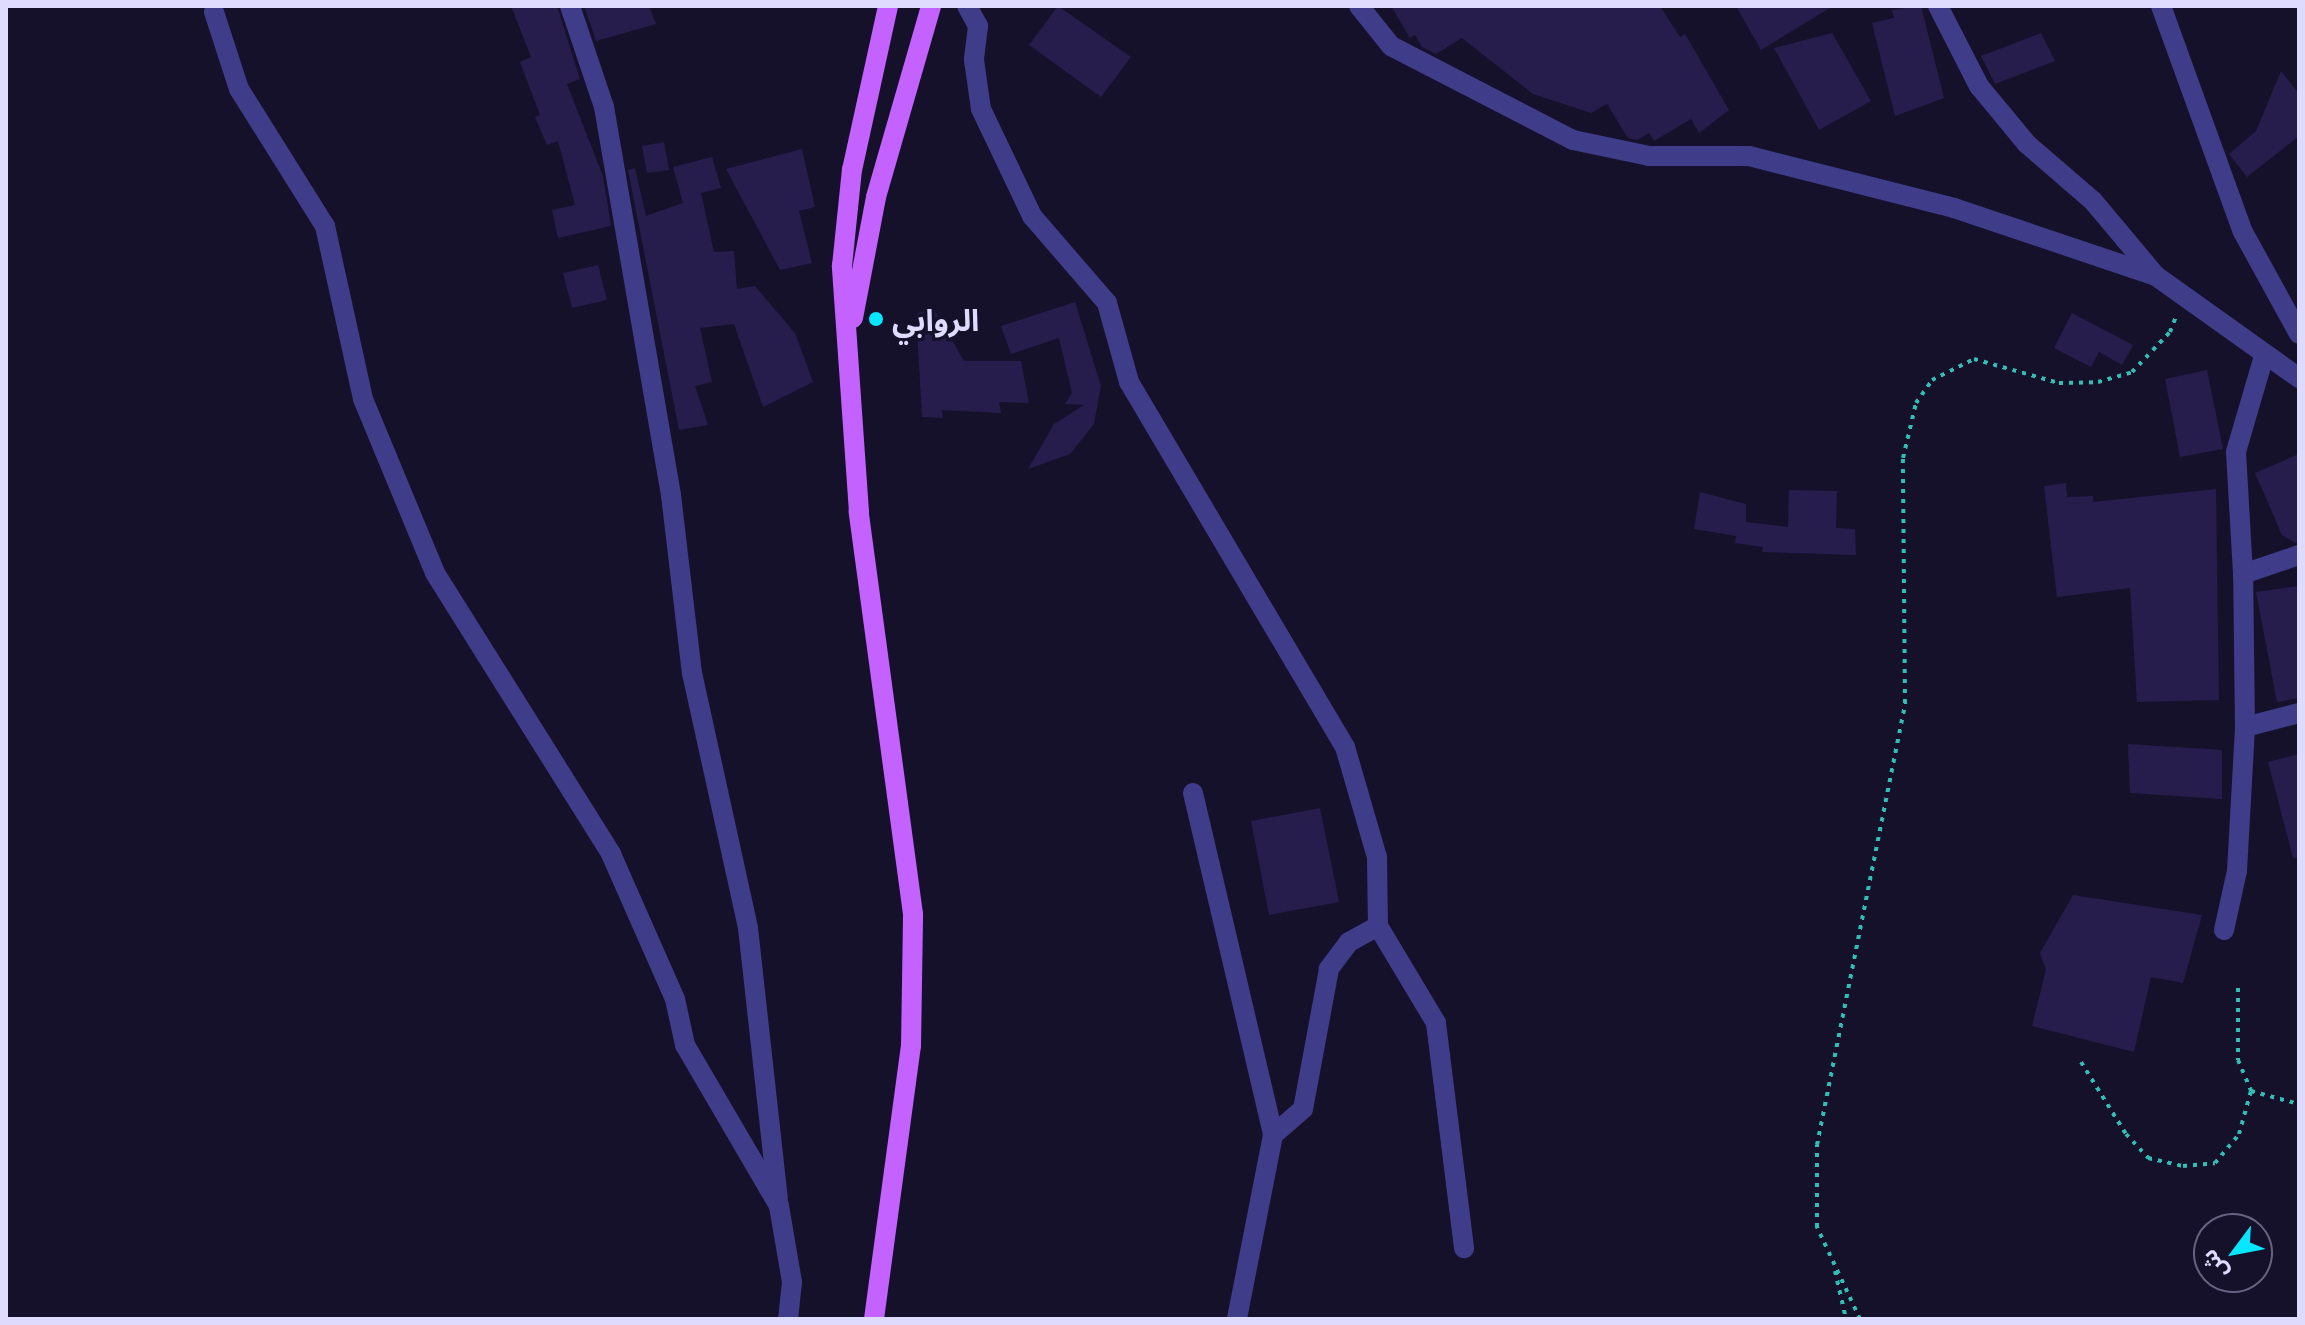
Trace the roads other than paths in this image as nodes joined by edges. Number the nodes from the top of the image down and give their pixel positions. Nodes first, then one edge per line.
1 (570, 6) edge
2 (888, 6) edge
3 (931, 6) edge
4 (967, 6) edge
5 (1359, 6) edge
6 (1938, 6) edge
7 (2161, 6) edge
8 (214, 12) dead end
9 (2156, 276) junction
10 (2299, 334) edge
11 (849, 350) junction
12 (2264, 356) junction
13 (2299, 378) edge
14 (2299, 555) edge
15 (2243, 574) junction
16 (2299, 713) edge
17 (2245, 727) junction
18 (1193, 793) dead end
19 (1378, 926) junction
20 (2224, 930) dead end
21 (1273, 1135) junction
22 (779, 1206) junction
23 (1464, 1248) dead end
24 (788, 1319) edge
25 (874, 1319) edge
26 (1237, 1319) edge

1 - 22 street
2 - 11 main road
3 - 11 main road
4 - 19 street
5 - 9 street
6 - 9 street
7 - 10 street
8 - 22 street
9 - 12 street
11 - 25 main road
12 - 13 street
12 - 15 street
14 - 15 street
15 - 17 street
16 - 17 street
17 - 20 street
18 - 21 street
19 - 21 street
19 - 23 street
21 - 26 street
22 - 24 street

